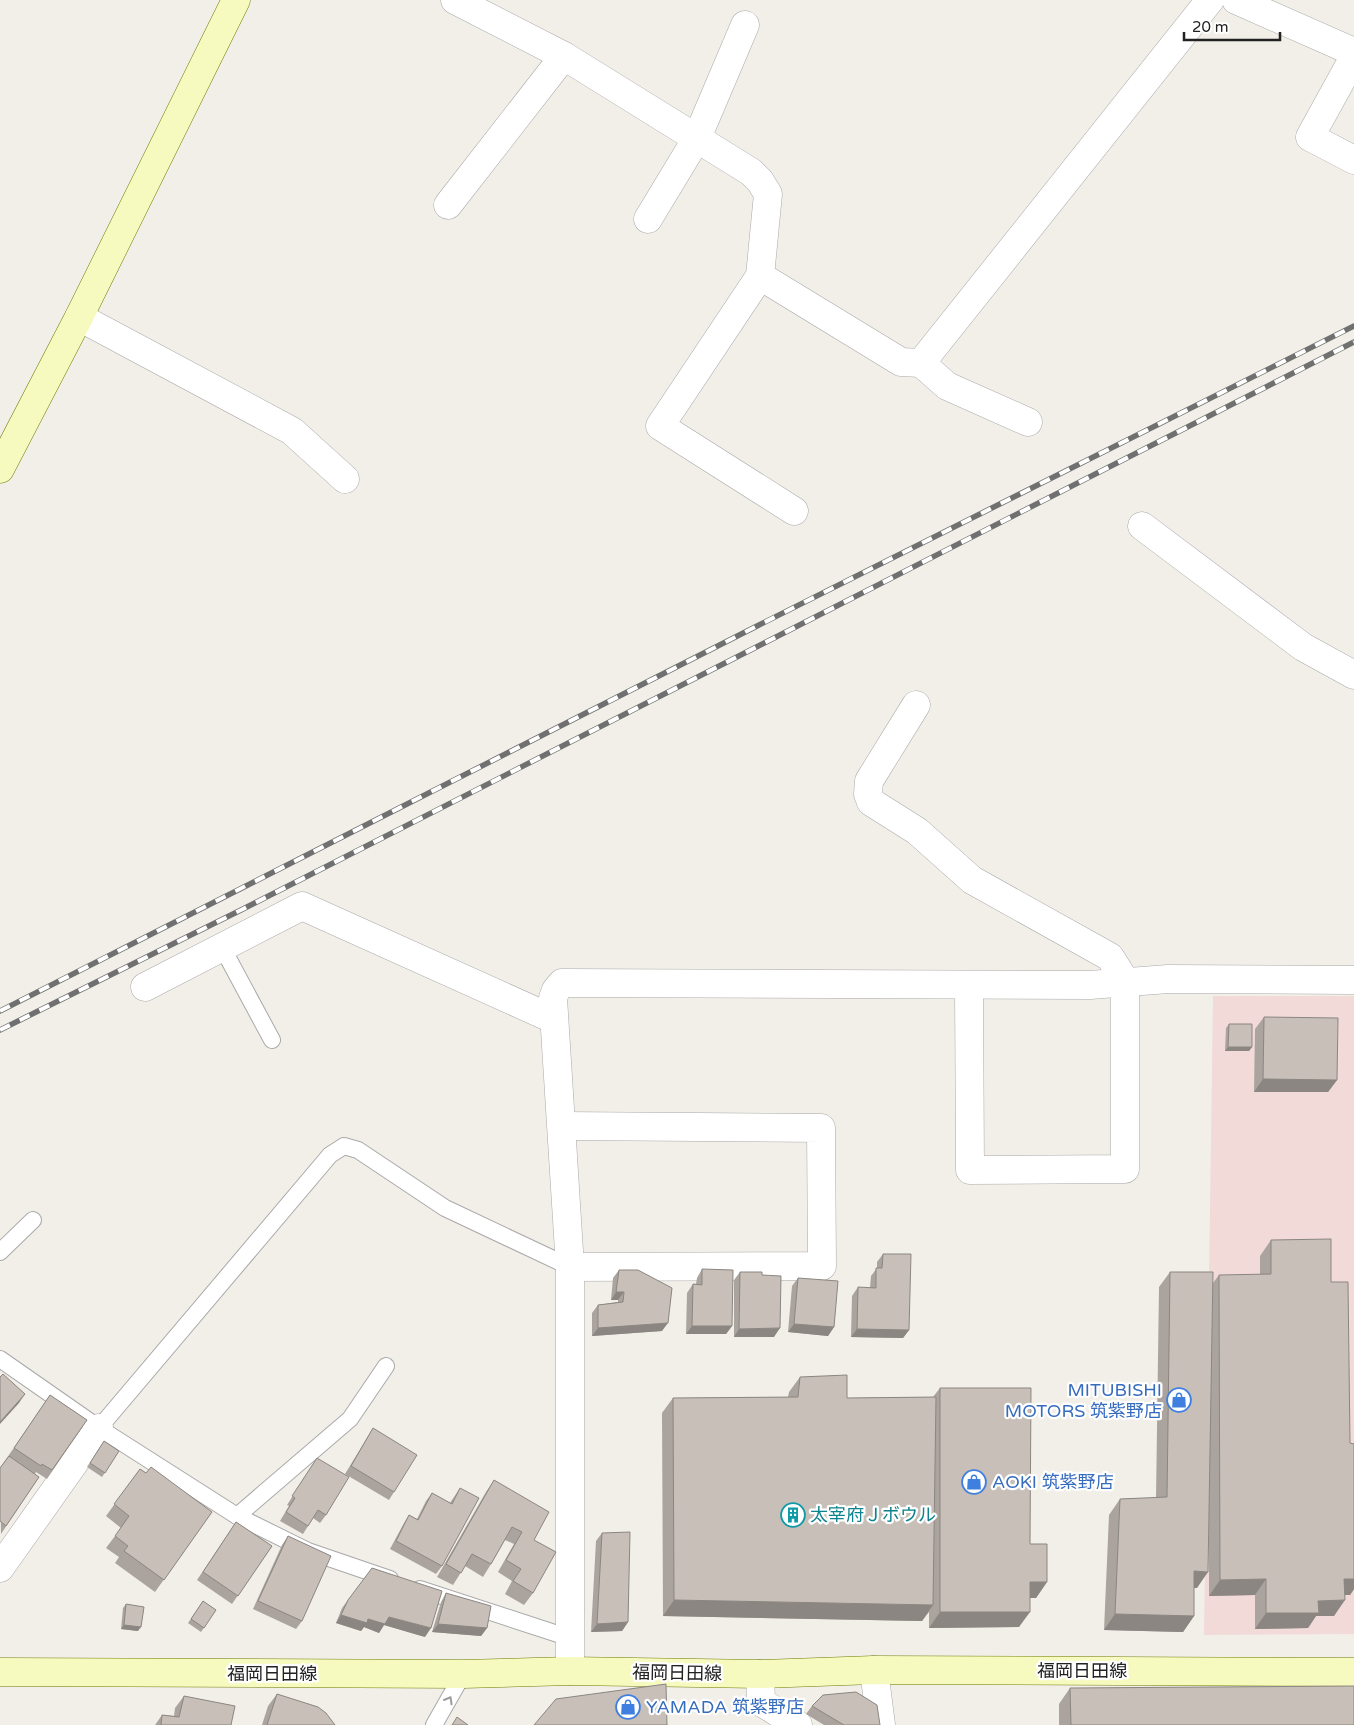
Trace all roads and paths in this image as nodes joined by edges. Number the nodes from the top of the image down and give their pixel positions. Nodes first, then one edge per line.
1 (455, 0) edge
2 (1210, 0) edge
3 (1236, 0) edge
4 (230, 2) edge
5 (1267, 7) edge
6 (745, 25) dead end
7 (1354, 52) edge
8 (564, 56) junction
9 (1354, 57) edge
10 (696, 138) junction
11 (1354, 160) edge
12 (448, 205) dead end
13 (648, 219) dead end
14 (760, 276) junction
15 (79, 317) junction
16 (921, 363) junction
17 (1028, 422) dead end
18 (0, 469) edge
19 (345, 479) dead end
20 (794, 511) dead end
21 (1142, 526) dead end
22 (1354, 675) edge
23 (916, 705) dead end
24 (222, 947) junction
25 (1354, 980) edge
26 (1125, 981) junction
27 (969, 985) junction
28 (145, 987) dead end
29 (553, 1019) junction
30 (272, 1040) dead end
31 (562, 1126) junction
32 (33, 1220) dead end
33 (0, 1252) edge
34 (570, 1266) junction
35 (0, 1359) edge
36 (386, 1366) dead end
37 (99, 1428) junction
38 (237, 1516) junction
39 (0, 1568) edge
40 (570, 1638) junction
41 (874, 1670) junction
42 (570, 1671) junction
43 (0, 1672) edge
44 (1354, 1672) edge
45 (463, 1674) junction
46 (760, 1674) junction
47 (434, 1725) edge
48 (798, 1725) edge
49 (882, 1725) edge

1 - 8 street
2 - 16 street
3 - 5 street
4 - 15 main road
5 - 7 street
6 - 10 street
8 - 10 street
8 - 12 street
9 - 11 street
10 - 13 street
10 - 14 street
14 - 16 street
14 - 20 street
15 - 18 main road
15 - 19 street
16 - 17 street
21 - 22 street
23 - 26 street
24 - 28 street
24 - 29 street
24 - 30 lane
25 - 26 street
26 - 27 street
26 - 27 street
27 - 29 street
29 - 31 street
31 - 34 street
31 - 34 street
32 - 33 lane
34 - 37 lane
34 - 40 street
35 - 37 lane
36 - 38 lane
37 - 38 lane
37 - 39 street
38 - 40 lane
40 - 42 street
41 - 44 main road, 福岡日田線
41 - 46 main road, 福岡日田線
41 - 49 street
42 - 45 main road, 福岡日田線
42 - 46 main road, 福岡日田線
43 - 45 main road, 福岡日田線
47 -> 45 lane
46 - 48 street

